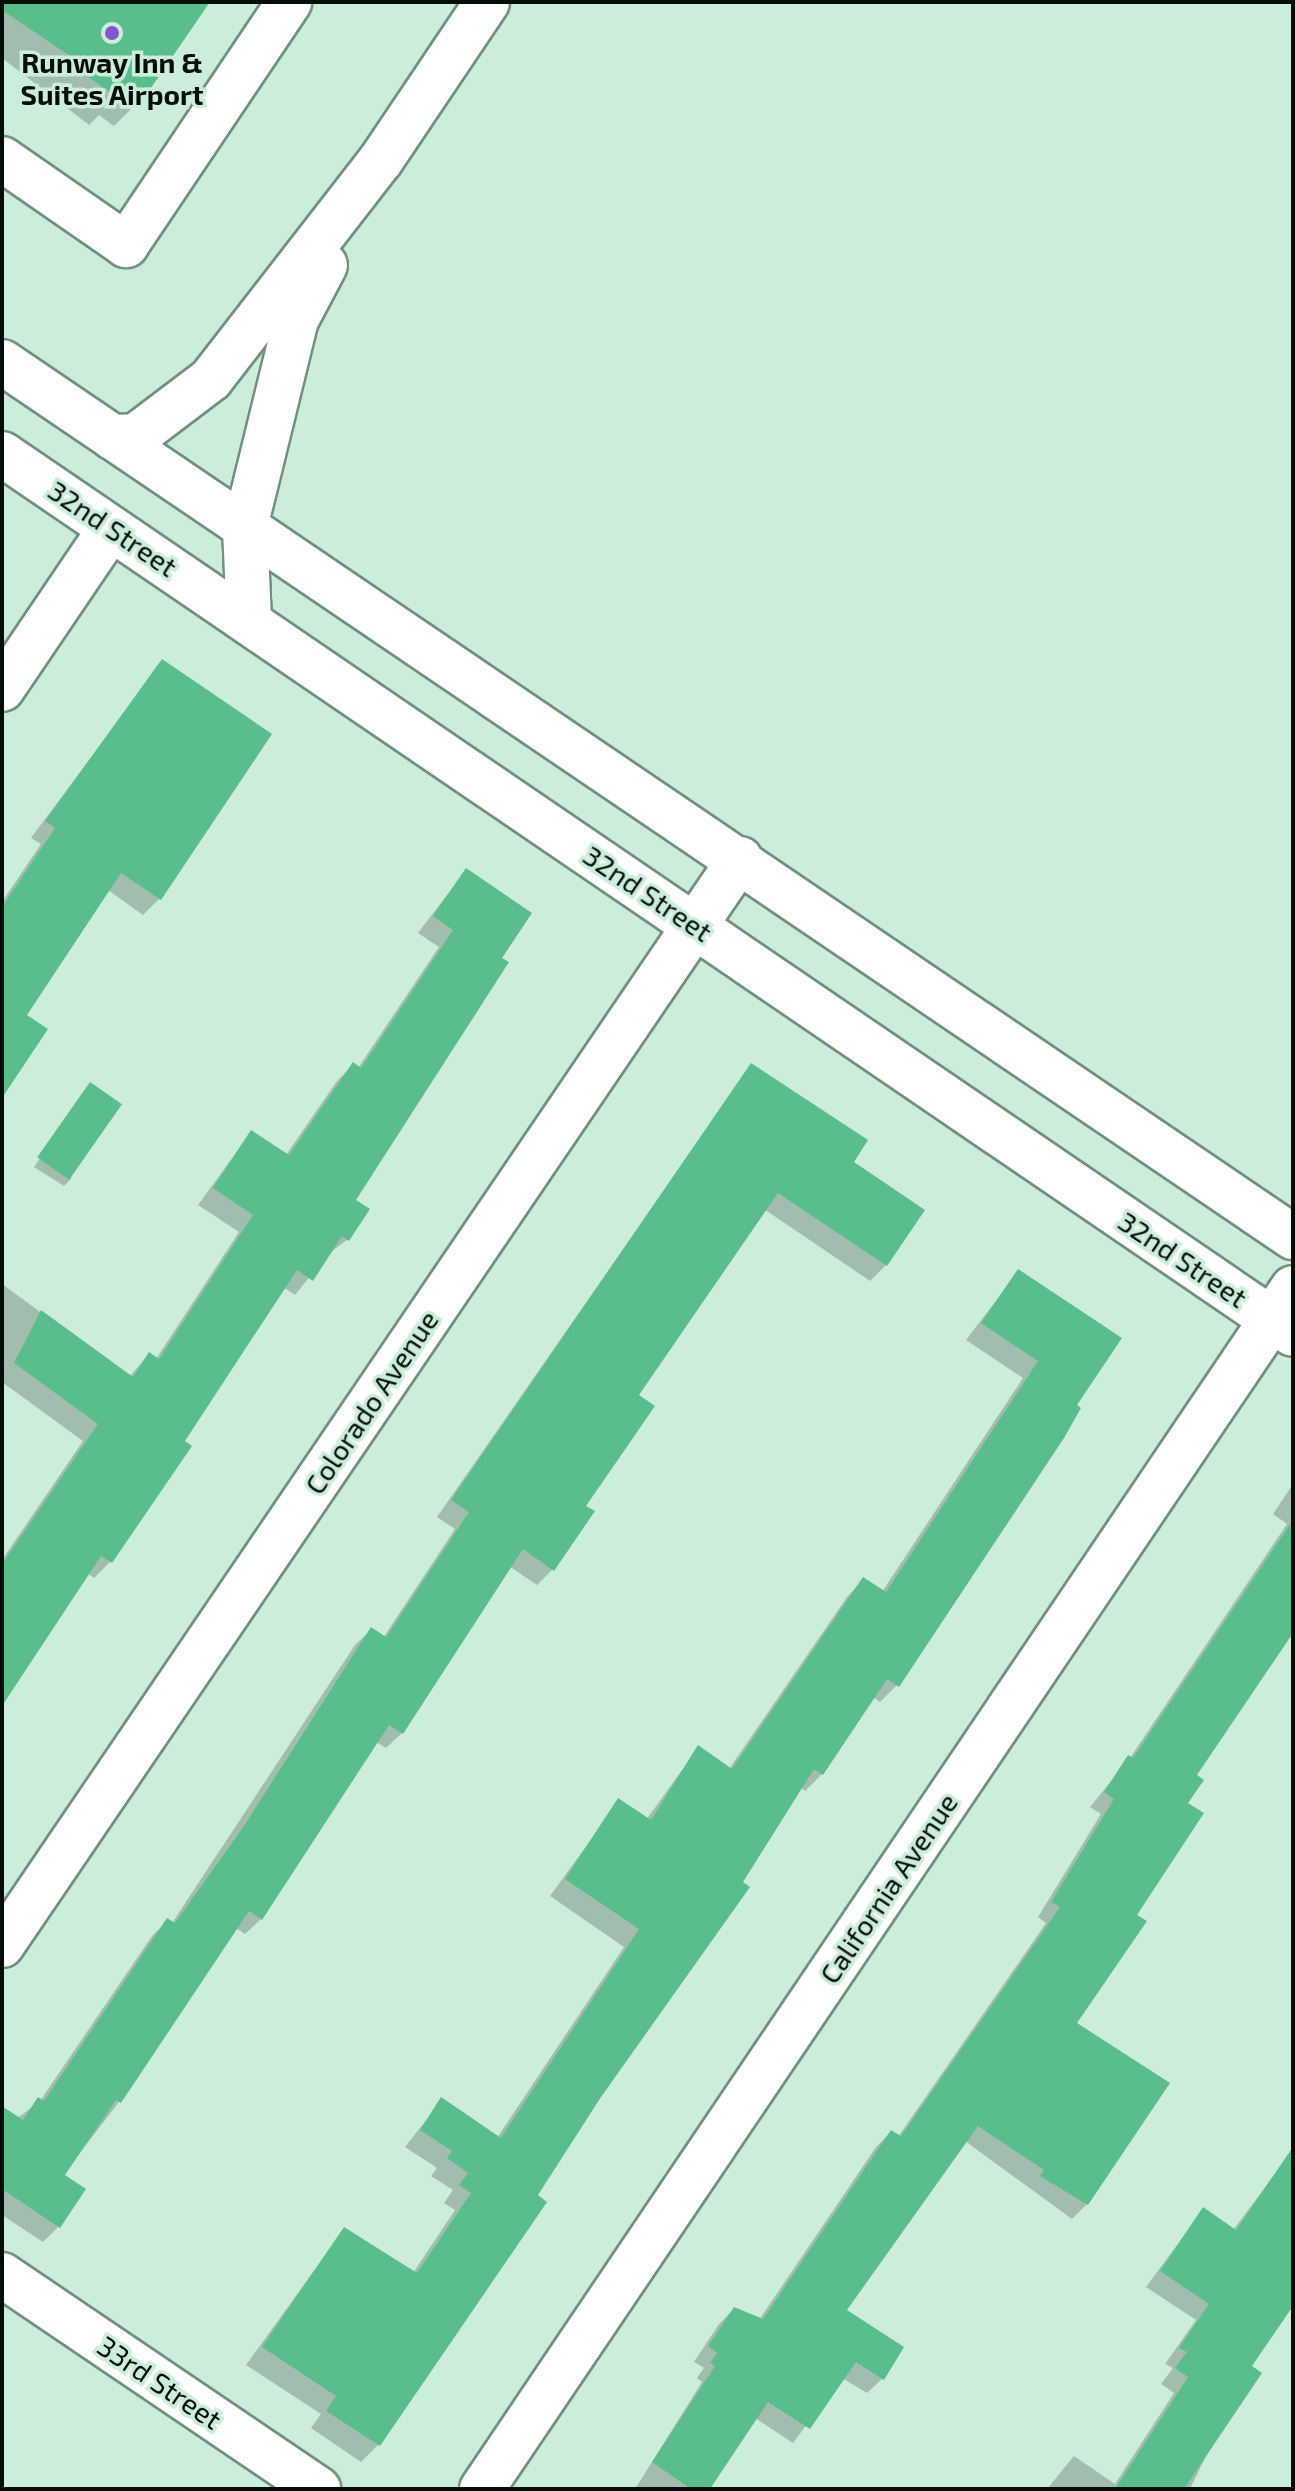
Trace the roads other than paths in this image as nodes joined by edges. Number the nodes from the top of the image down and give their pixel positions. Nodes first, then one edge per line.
1 (289, 2) edge
2 (487, 2) edge
3 (2, 159) edge
4 (381, 160) junction
5 (2, 362) edge
6 (112, 437) junction
7 (2, 454) edge
8 (245, 527) junction
9 (111, 528) junction
10 (249, 620) junction
11 (2, 689) edge
12 (740, 859) junction
13 (695, 925) junction
14 (1293, 1237) edge
15 (1286, 1314) edge
16 (2, 1945) edge
17 (2, 2275) edge
18 (318, 2489) edge
19 (482, 2489) edge

1 - 3 main road
2 - 4 main road
4 - 6 main road
4 - 8 main road
5 - 6 main road
6 - 8 main road
7 - 9 main road, 32nd Street
8 - 10 main road
8 - 12 main road
9 - 10 main road, 32nd Street
9 - 11 main road
10 - 13 main road, 32nd Street
12 - 13 main road, Colorado Avenue
12 - 14 main road
13 - 15 main road, 32nd Street
13 - 16 main road, Colorado Avenue
15 - 19 main road, California Avenue
17 - 18 main road, 33rd Street

